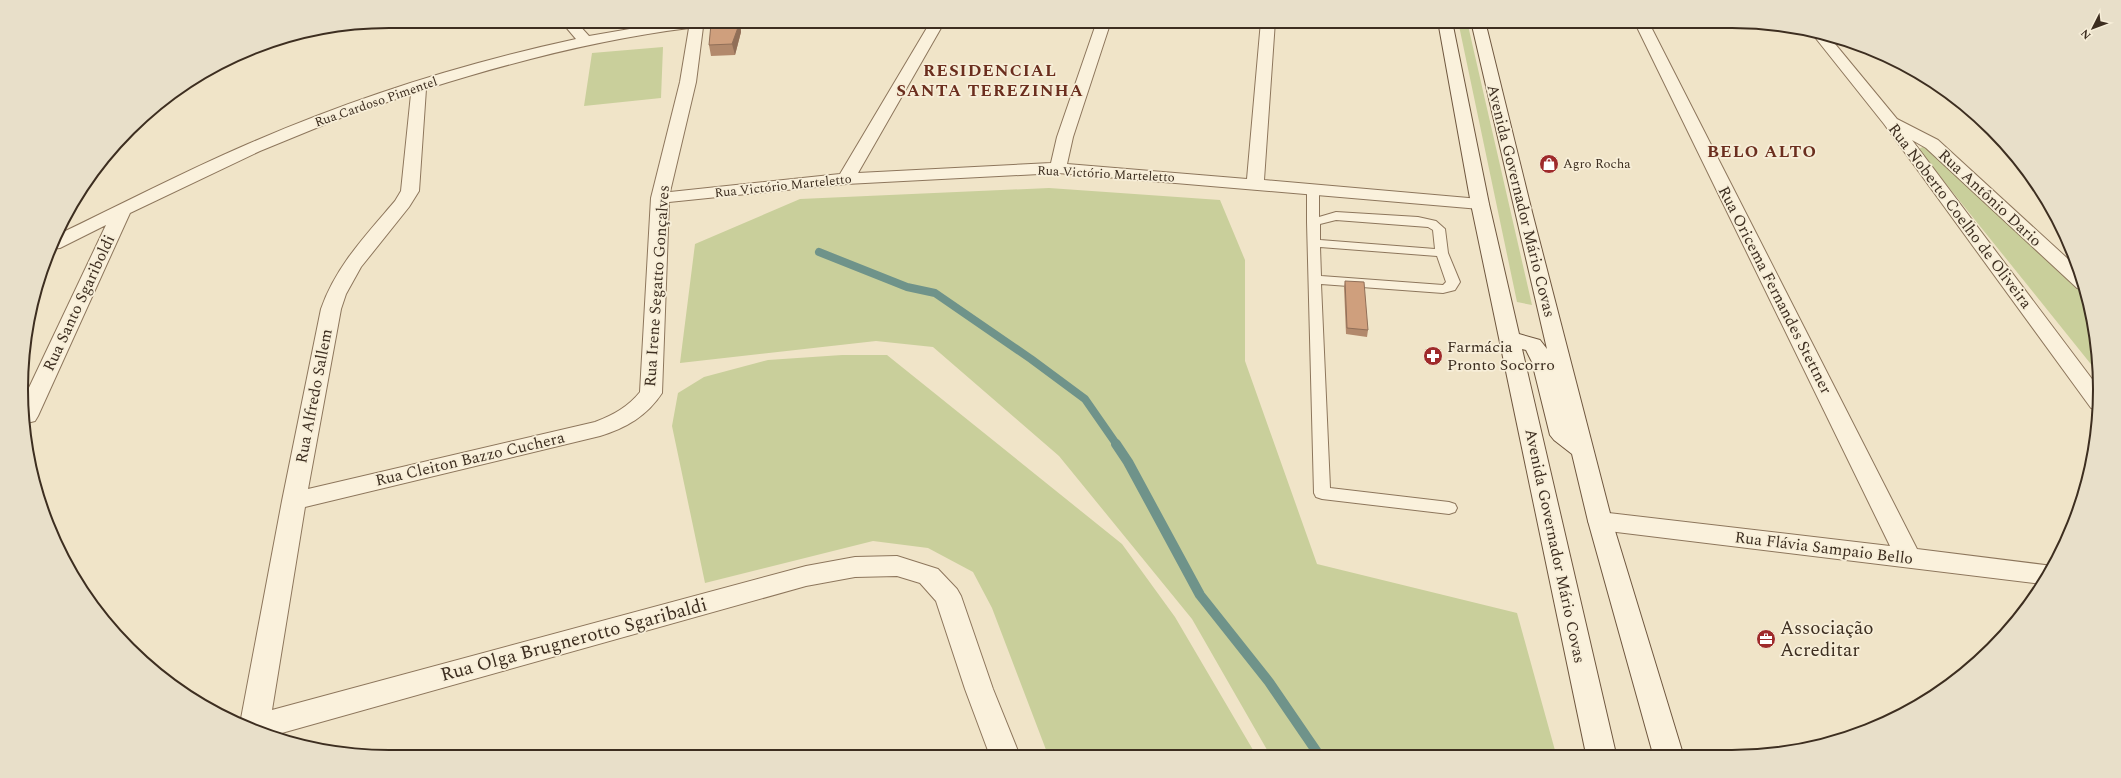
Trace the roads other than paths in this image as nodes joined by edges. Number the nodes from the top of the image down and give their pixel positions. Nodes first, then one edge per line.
1 (574, 28) edge
2 (660, 28) edge
3 (696, 28) edge
4 (934, 28) edge
5 (1102, 28) edge
6 (1267, 28) edge
7 (1446, 28) edge
8 (1480, 28) edge
9 (1644, 28) edge
10 (1822, 39) edge
11 (585, 40) junction
12 (419, 86) junction
13 (1890, 121) junction
14 (1058, 168) junction
15 (846, 179) junction
16 (1255, 184) junction
17 (1314, 189) junction
18 (660, 198) junction
19 (1480, 204) junction
20 (122, 211) junction
21 (1314, 222) junction
22 (60, 241) edge
23 (1314, 243) junction
24 (1442, 253) junction
25 (2075, 275) edge
26 (1314, 280) junction
27 (1510, 338) junction
28 (2093, 395) edge
29 (641, 407) joint
30 (29, 412) edge
31 (1582, 451) junction
32 (294, 501) junction
33 (1449, 508) dead end
34 (1600, 521) junction
35 (1909, 559) junction
36 (2042, 574) edge
37 (255, 724) edge
38 (262, 727) edge
39 (1003, 750) edge
40 (1600, 750) edge
41 (1667, 750) edge

1 - 11 street
2 - 11 street, Rua Cardoso Pimentel
3 - 18 street, Rua Irene Segatto Gonçalves
4 - 15 street
5 - 14 street
6 - 16 street
7 - 19 street, Avenida Governador Mário Covas
8 - 31 street, Avenida Governador Mário Covas
9 - 35 street, Rua Oricema Fernandes Stettner
10 - 13 street, Rua Noberto Coelho de Oliveira
11 - 12 street, Rua Cardoso Pimentel
12 - 20 street, Rua Cardoso Pimentel
12 - 32 street, Rua Alfredo Sallem
13 - 25 street, Rua Antônio Dario
13 - 28 street, Rua Noberto Coelho de Oliveira
14 - 15 street, Rua Victório Marteletto
14 - 16 street, Rua Victório Marteletto
15 - 18 street, Rua Victório Marteletto
16 - 17 street, Rua Victório Marteletto
17 - 19 street, Rua Victório Marteletto
17 - 21 lane
18 - 29 street, Rua Irene Segatto Gonçalves
19 - 27 street, Avenida Governador Mário Covas
20 - 22 street, Rua Cardoso Pimentel
20 - 30 street, Rua Santo Sgariboldi
21 - 23 lane
21 - 24 lane
23 - 24 lane
23 - 26 lane
24 - 26 lane
26 - 33 lane
27 - 31 street, Avenida Governador Mário Covas
27 - 40 street, Avenida Governador Mário Covas
29 - 32 street, Rua Cleiton Bazzo Cuchera
31 - 34 street, Avenida Governador Mário Covas
32 - 37 street, Rua Alfredo Sallem
34 - 35 street, Rua Flávia Sampaio Bello
34 - 41 street, Avenida Governador Mário Covas
35 - 36 street, Rua Flávia Sampaio Bello
38 - 39 street, Rua Olga Brugnerotto Sgaribaldi

